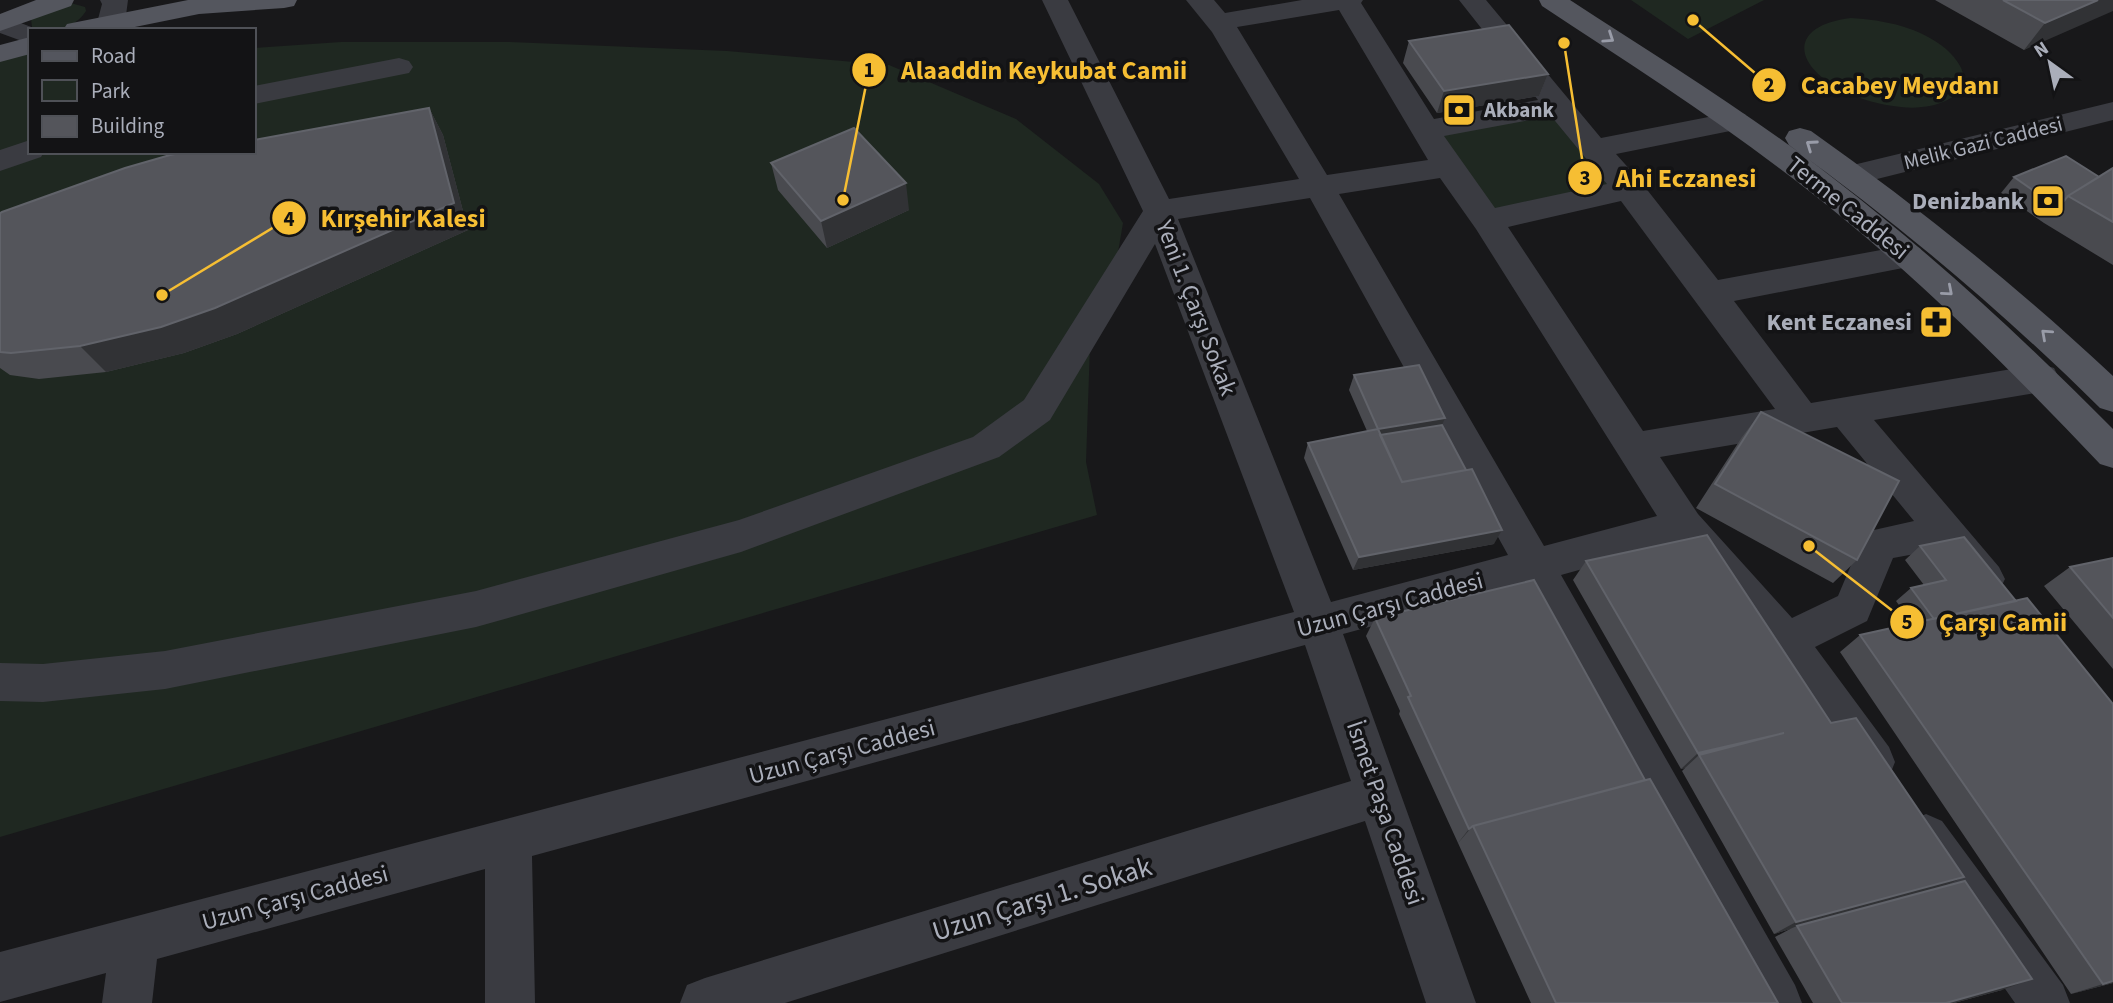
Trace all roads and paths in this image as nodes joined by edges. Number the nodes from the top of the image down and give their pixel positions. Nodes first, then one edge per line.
1 (61, 0) edge
2 (284, 0) edge
3 (1055, 0) edge
4 (1348, 0) edge
5 (1472, 0) edge
6 (1552, 0) edge
7 (1596, 0) edge
8 (112, 11) edge
9 (1209, 11) edge
10 (0, 23) edge
11 (81, 28) edge
12 (28, 35) edge
13 (28, 46) edge
14 (0, 54) edge
15 (399, 67) dead end
16 (256, 95) edge
17 (1559, 105) junction
18 (2113, 111) edge
19 (1734, 121) junction
20 (1426, 130) junction
21 (1594, 149) junction
22 (28, 151) edge
23 (0, 161) edge
24 (1448, 167) junction
25 (1853, 175) junction
26 (1319, 187) junction
27 (1630, 189) junction
28 (1159, 211) junction
29 (1487, 220) junction
30 (1908, 256) junction
31 (1710, 293) junction
32 (2075, 361) junction
33 (2113, 373) edge
34 (2041, 378) junction
35 (2113, 398) edge
36 (1846, 412) junction
37 (1803, 419) junction
38 (1634, 447) junction
39 (2113, 453) edge
40 (1685, 525) junction
41 (1946, 532) junction
42 (1535, 566) junction
43 (2008, 606) edge
44 (1319, 624) junction
45 (1786, 641) junction
46 (0, 682) edge
47 (1378, 795) junction
48 (508, 841) junction
49 (134, 942) junction
50 (0, 977) edge
51 (127, 1003) edge
52 (510, 1003) edge
53 (705, 1003) edge
54 (1451, 1003) edge
55 (1777, 1003) edge
56 (2045, 1003) edge

1 - 10 main road
2 - 8 main road
3 - 28 street, Yeni 1. Çarşı Sokak
4 - 9 street
4 - 20 street
5 - 17 street
6 -> 19 main road, Terme Caddesi
25 -> 7 main road, Terme Caddesi
8 - 11 main road
9 - 26 street
10 - 12 street
13 - 14 main road
15 - 16 street
17 - 20 street
17 - 21 street
18 - 25 street, Melik Gazi Caddesi
19 - 21 street
19 - 30 main road, Terme Caddesi
20 - 24 street
21 - 27 street
22 - 23 street
24 - 26 street
24 - 29 street
32 -> 25 main road, Terme Caddesi
26 - 28 street
26 - 42 street
27 - 29 street
27 - 31 street
28 - 44 street, Yeni 1. Çarşı Sokak
28 - 46 street
29 - 38 street
30 - 31 street
30 -> 34 main road, Terme Caddesi
31 - 37 street
32 - 33 street
32 - 35 main road, Terme Caddesi
34 - 36 street
34 - 39 main road, Terme Caddesi
36 - 37 street
36 - 41 street
37 - 38 street
38 - 40 street
40 - 42 street, Uzun Çarşı Caddesi
40 - 45 street
41 - 43 street
41 - 45 street
42 - 44 street, Uzun Çarşı Caddesi
42 - 55 street
44 - 47 street, İsmet Paşa Caddesi
44 - 48 street, Uzun Çarşı Caddesi
45 - 56 street
47 - 53 street, Uzun Çarşı 1. Sokak
47 - 54 street, İsmet Paşa Caddesi
48 - 49 street, Uzun Çarşı Caddesi
48 - 52 street
49 - 50 street, Uzun Çarşı Caddesi
49 - 51 street

